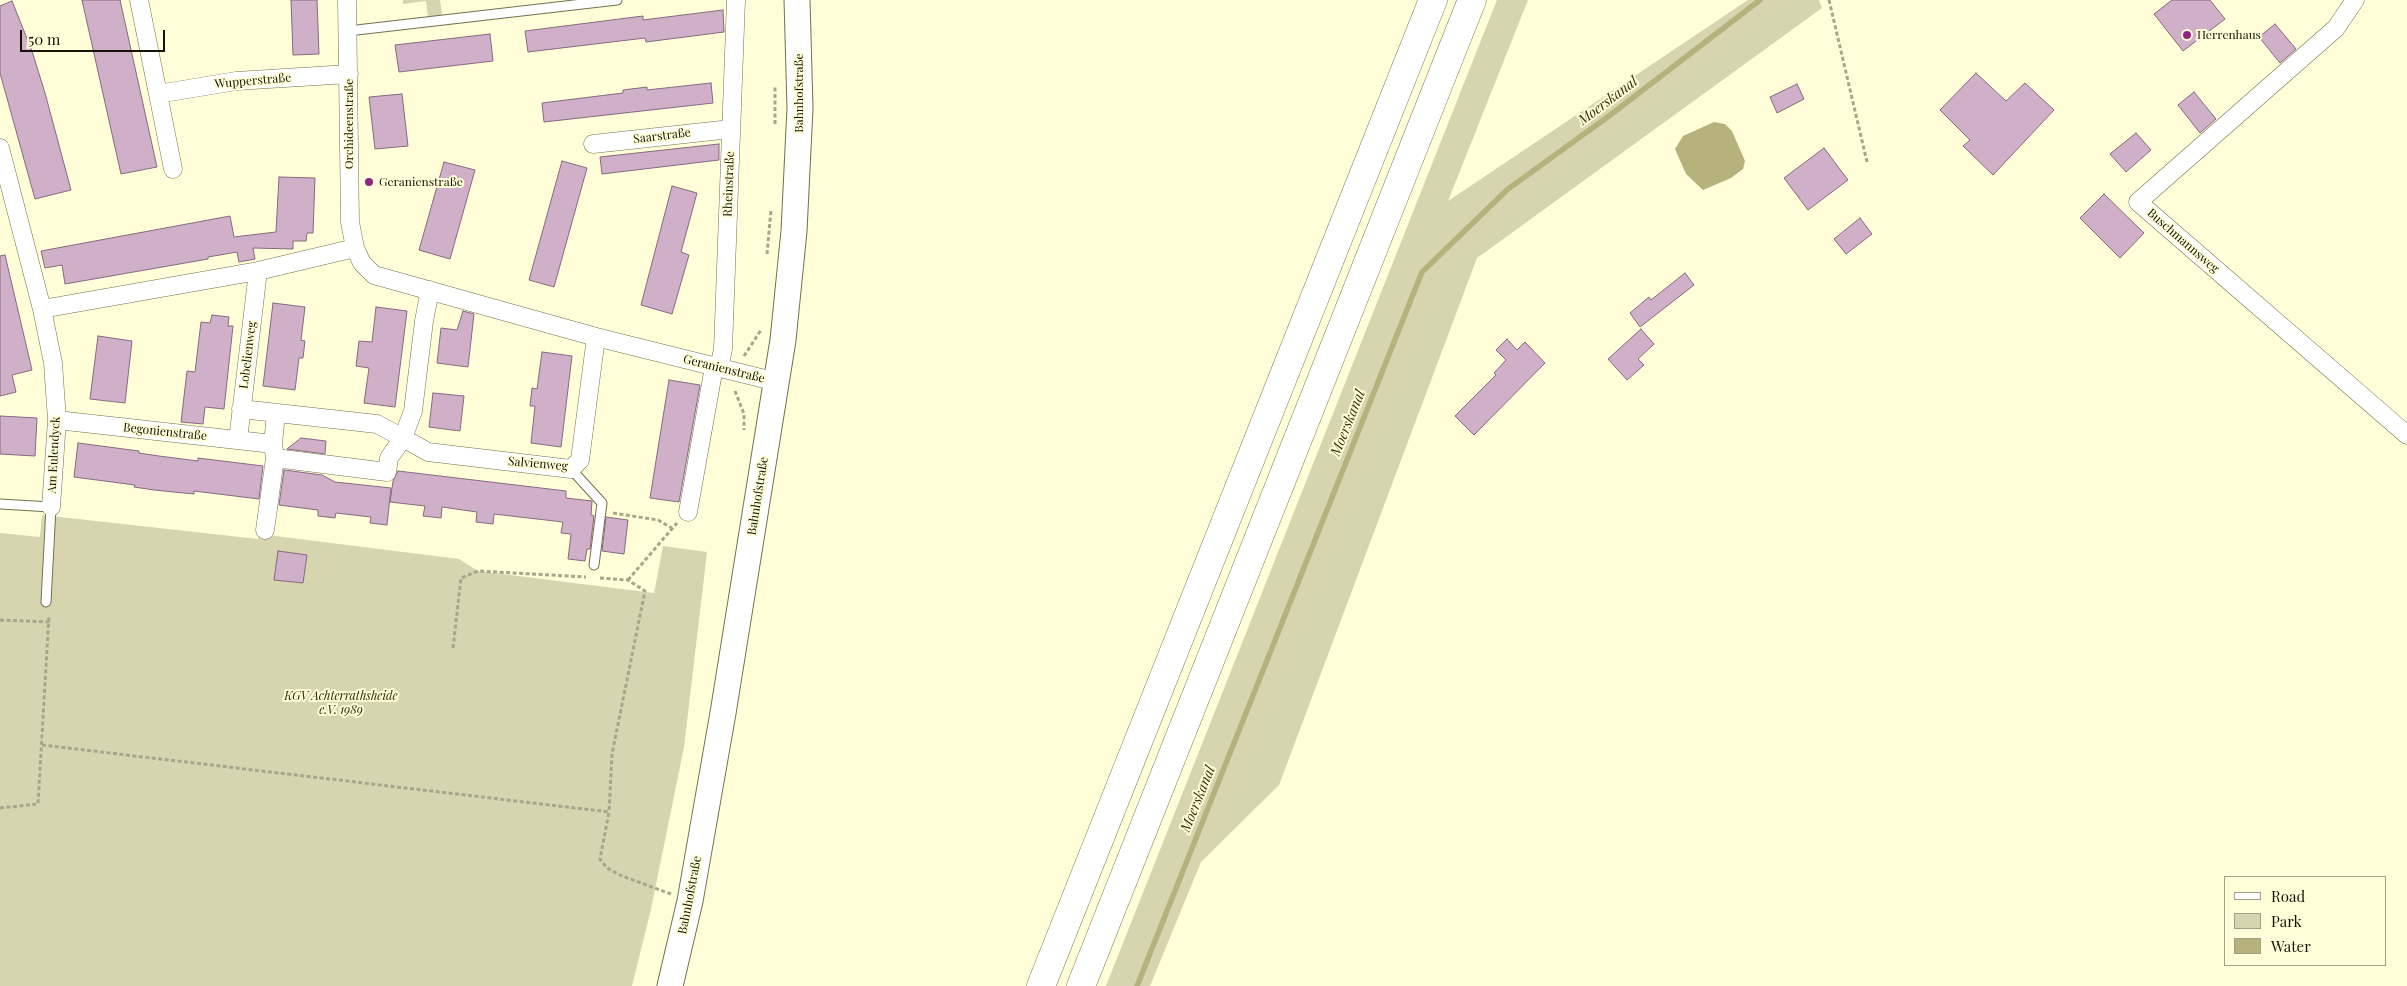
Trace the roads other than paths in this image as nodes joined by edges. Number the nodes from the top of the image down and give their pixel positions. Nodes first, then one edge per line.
1 (139, 0) edge
2 (347, 0) edge
3 (617, 0) edge
4 (736, 0) edge
5 (797, 0) edge
6 (1432, 0) edge
7 (1472, 0) edge
8 (2355, 0) edge
9 (348, 31) junction
10 (349, 74) junction
11 (158, 94) junction
12 (731, 129) junction
13 (593, 144) dead end
14 (0, 148) edge
15 (173, 169) dead end
16 (355, 248) junction
17 (258, 271) junction
18 (430, 290) junction
19 (42, 309) junction
20 (596, 337) junction
21 (716, 368) junction
22 (777, 382) junction
23 (241, 409) junction
24 (276, 413) junction
25 (57, 420) junction
26 (2407, 435) edge
27 (403, 438) junction
28 (238, 440) junction
29 (274, 451) junction
30 (571, 469) junction
31 (0, 504) edge
32 (51, 507) junction
33 (688, 512) road end
34 (265, 530) dead end
35 (594, 565) dead end
36 (46, 602) road end
37 (670, 986) edge
38 (1041, 986) edge
39 (1081, 986) edge

1 - 11 street
2 - 9 street, Orchideenstraße
3 - 9 lane
4 - 12 street, Rheinstraße
5 - 22 main road, Bahnhofstraße
6 - 38 highway
7 - 39 highway
8 - 26 street, Buschmannsweg
9 - 10 street, Orchideenstraße
10 - 11 street, Wupperstraße
10 - 16 street, Orchideenstraße
11 - 15 street
12 - 13 street, Saarstraße
12 - 21 street, Rheinstraße
14 - 19 street
16 - 17 street
16 - 18 street, Geranienstraße
17 - 19 street
17 - 23 street, Lobelienweg
18 - 20 street, Geranienstraße
18 - 27 street
19 - 25 street, Am Eulendyck
20 - 21 street, Geranienstraße
20 - 30 street, Salvienweg
21 - 22 street, Geranienstraße
21 - 33 street, Rheinstraße
22 - 37 main road, Bahnhofstraße
23 - 24 street, Salvienweg
23 - 28 street, Lobelienweg
24 - 27 street, Salvienweg
24 - 29 street
25 - 28 street, Begonienstraße
25 - 32 street, Am Eulendyck
27 - 29 street
27 - 30 street, Salvienweg
28 - 29 street, Begonienstraße
29 - 34 street
30 - 35 lane
31 - 32 lane
32 - 36 lane, Am Eulendyck

